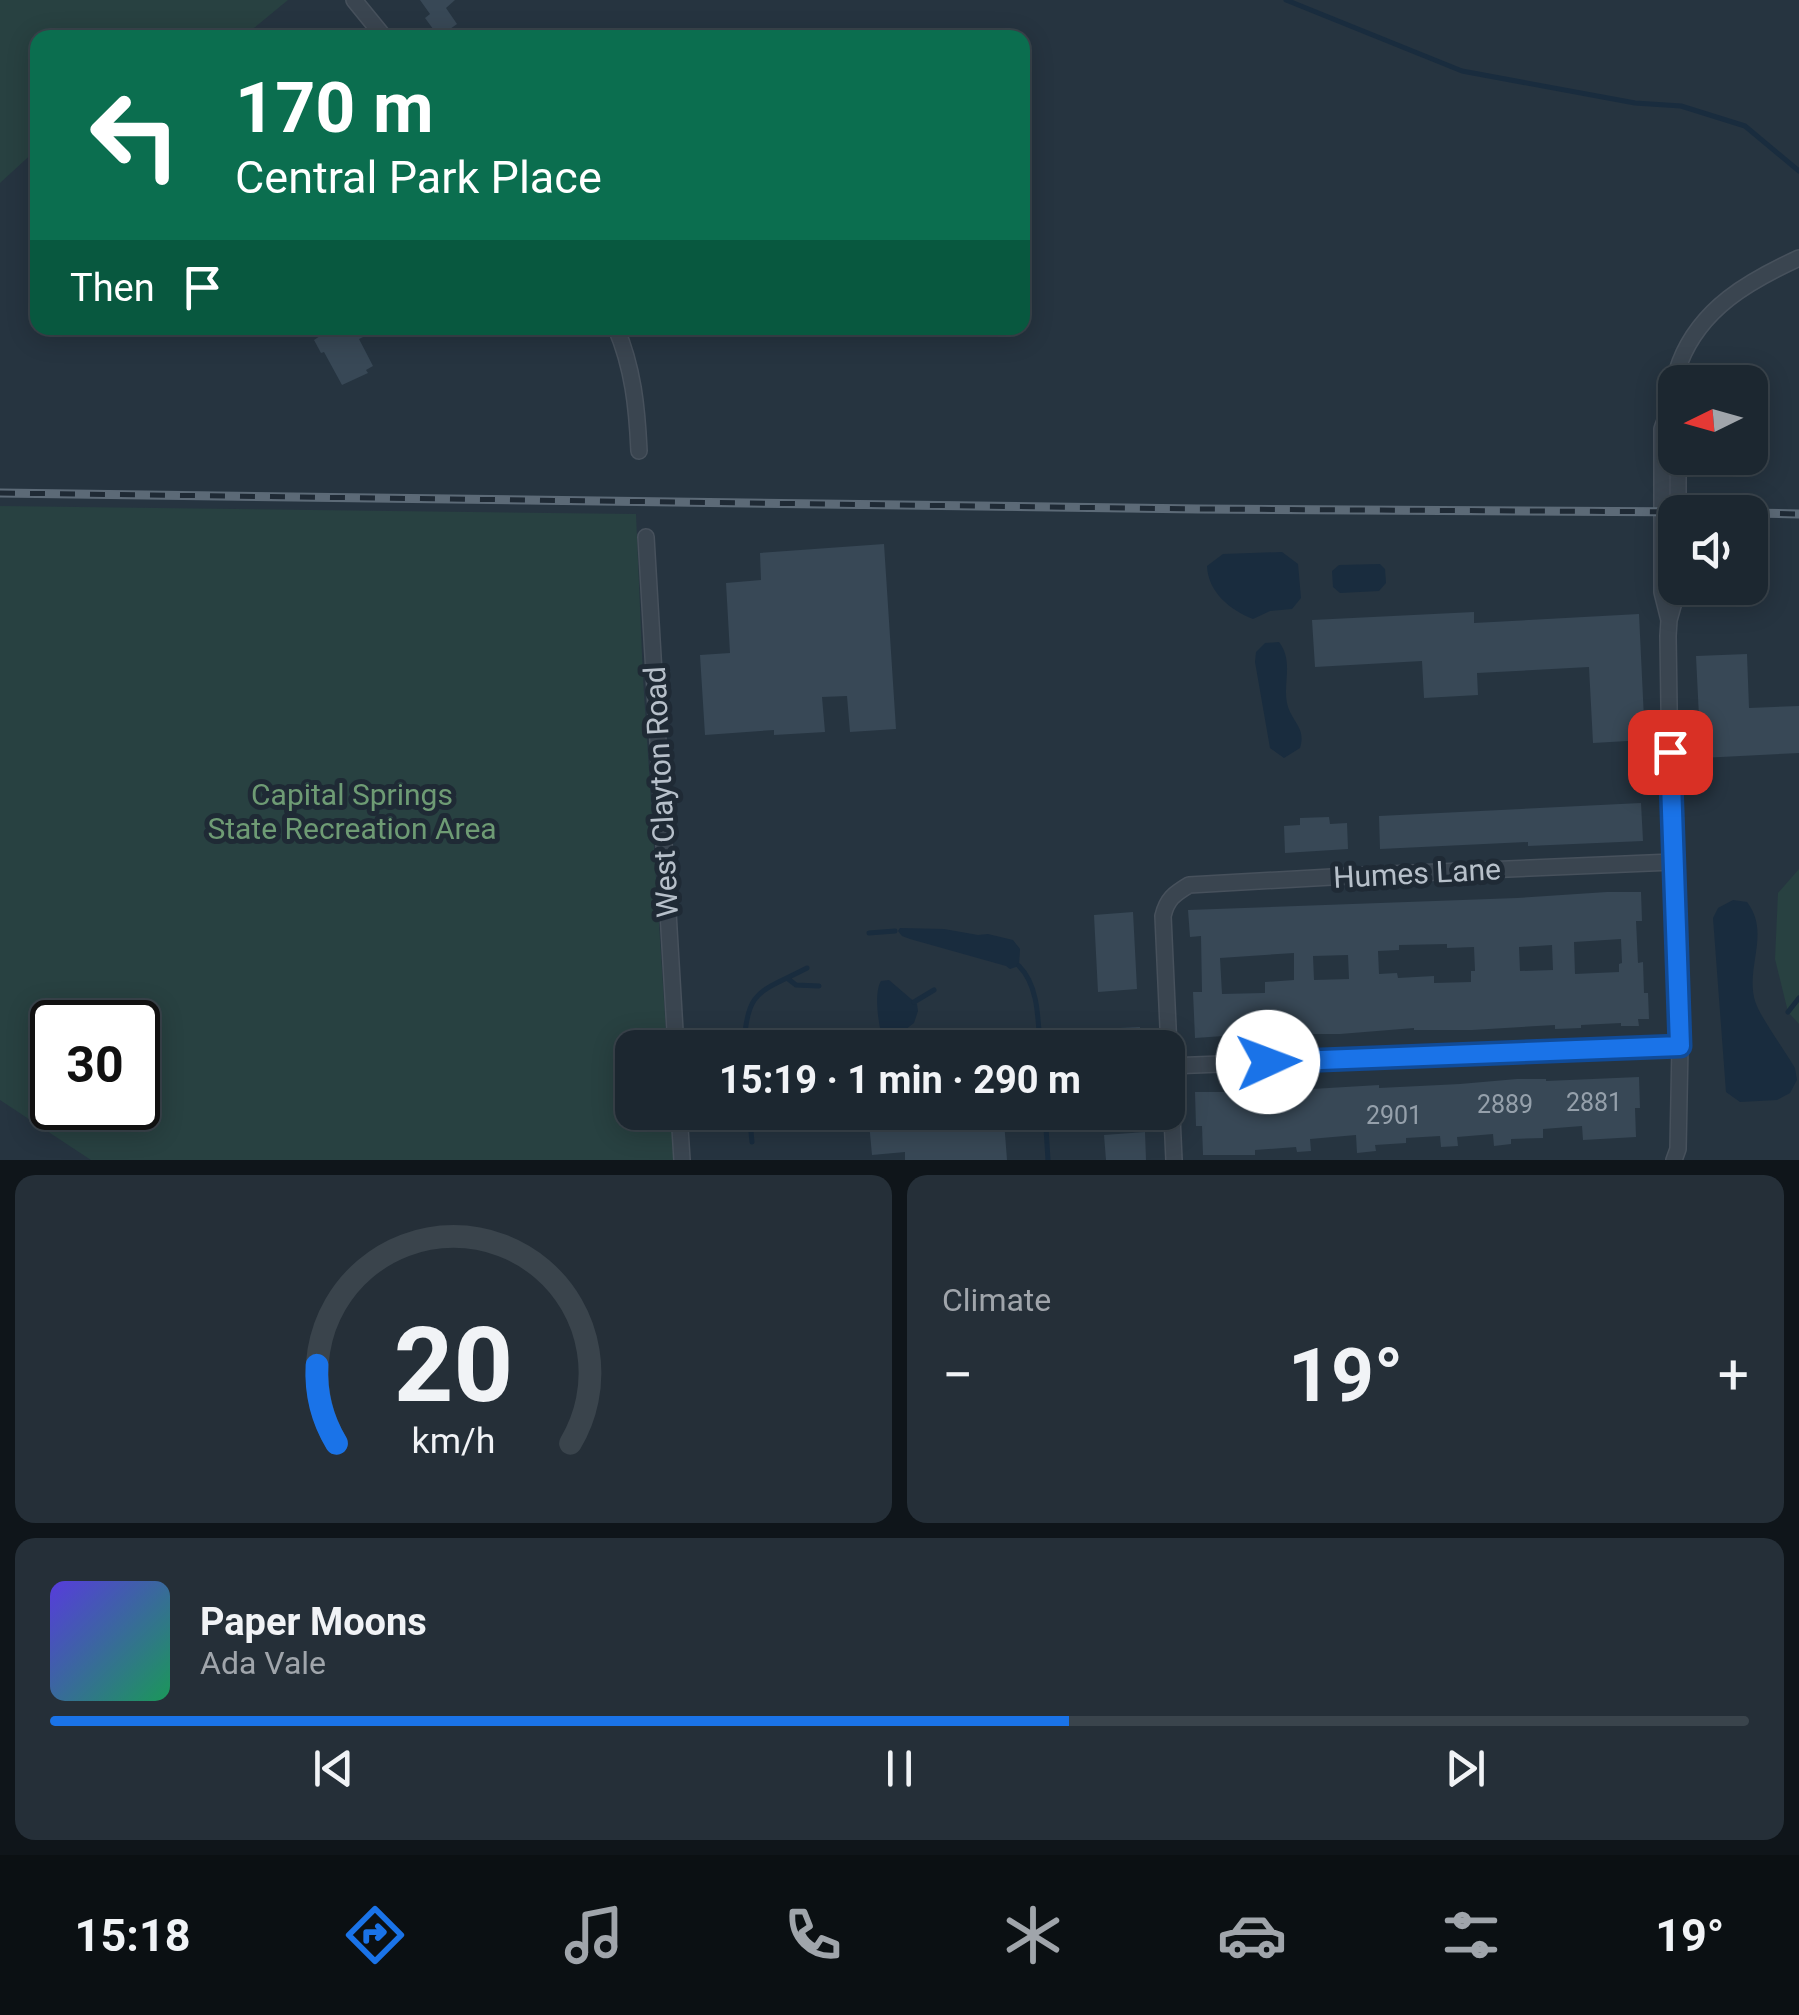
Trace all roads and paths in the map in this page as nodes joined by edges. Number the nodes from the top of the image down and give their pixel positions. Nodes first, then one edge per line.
1 (354, 0) edge
2 (378, 30) edge
3 (1799, 258) edge
4 (619, 335) edge
5 (1679, 365) edge
6 (639, 451) dead end
7 (1661, 475) edge
8 (646, 537) dead end
9 (1673, 605) edge
10 (1669, 620) junction
11 (1672, 862) junction
12 (675, 1030) edge
13 (1168, 1030) edge
14 (1680, 1046) junction
15 (1185, 1065) edge
16 (681, 1130) edge
17 (1172, 1130) edge
18 (1680, 1156) edge
19 (682, 1160) edge
20 (1174, 1160) edge

1 - 2 street
3 - 5 street
4 - 6 street
7 - 10 street
8 - 12 street, West Clayton Road
9 - 10 street
10 - 11 street
11 - 13 street, Humes Lane
11 - 14 street
14 - 15 street
14 - 18 street
16 - 19 street
17 - 20 street

